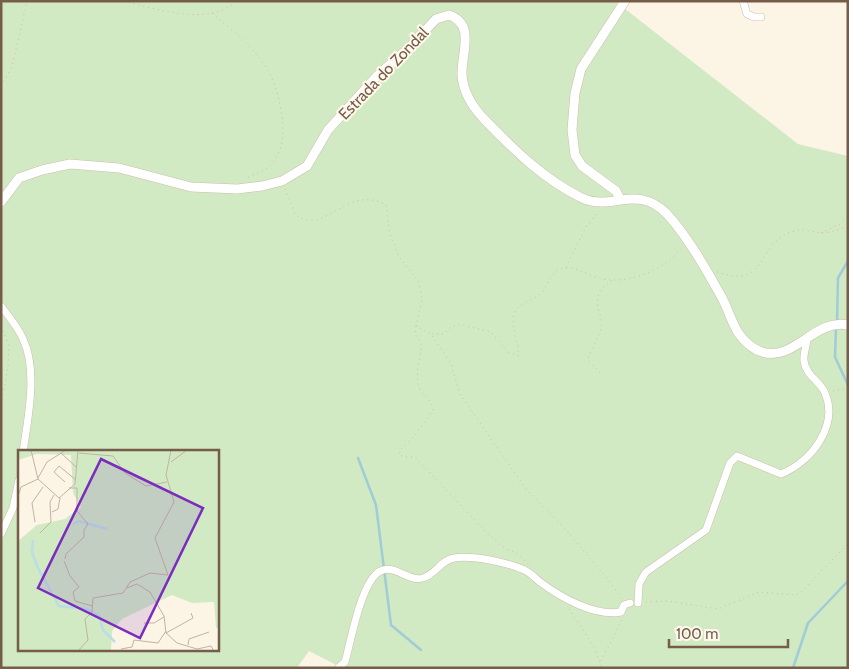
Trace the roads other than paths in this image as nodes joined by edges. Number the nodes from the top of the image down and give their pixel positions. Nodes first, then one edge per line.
1 (626, 1) edge
2 (743, 1) edge
3 (761, 18) dead end
4 (620, 199) junction
5 (1, 202) edge
6 (1, 306) edge
7 (846, 325) edge
8 (807, 338) junction
9 (23, 450) edge
10 (18, 485) edge
11 (1, 534) edge
12 (338, 668) edge

1 - 4 street
2 - 3 street
4 - 5 street, Estrada do Zondal
4 - 8 street, Estrada do Zondal
6 - 9 street
7 - 8 street, Estrada do Zondal
8 - 12 street
10 - 11 street

